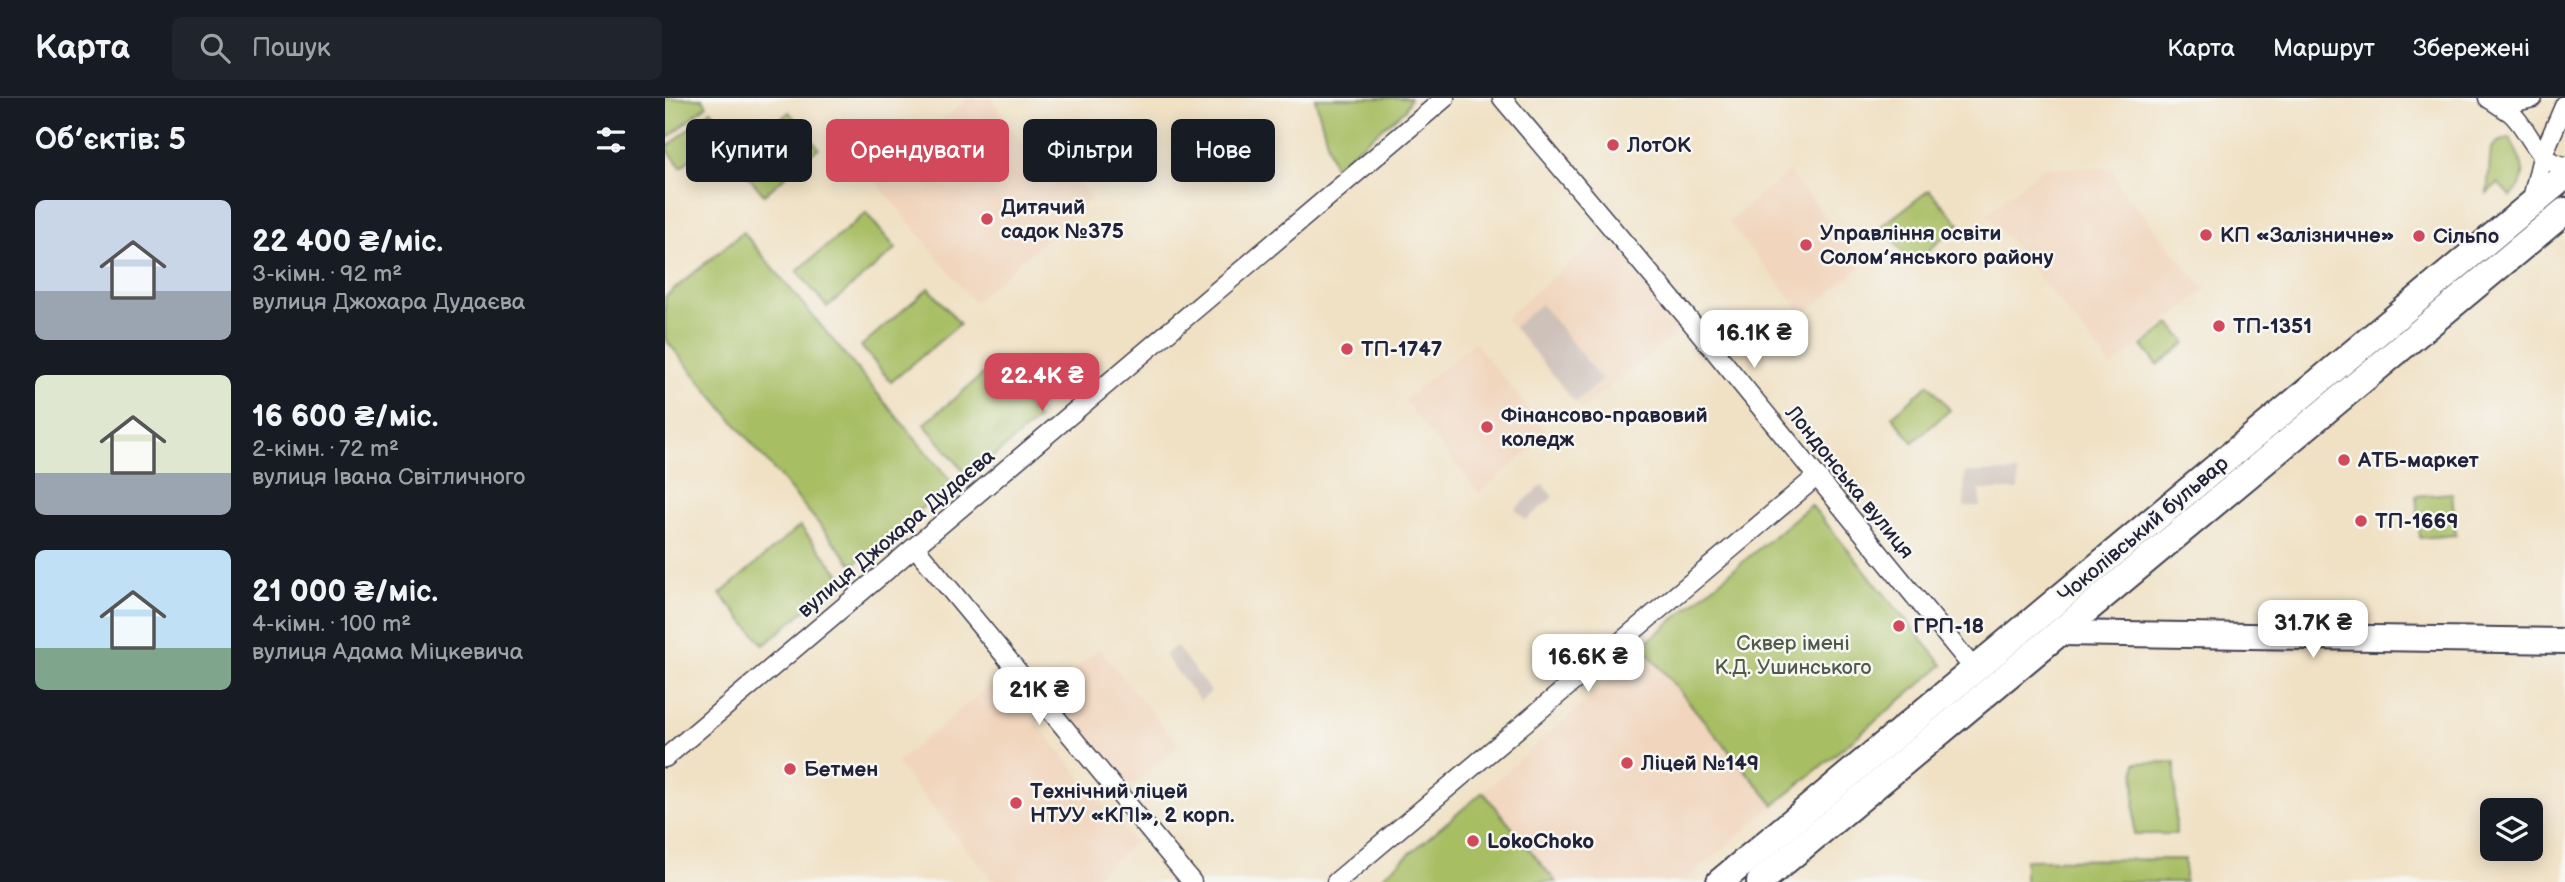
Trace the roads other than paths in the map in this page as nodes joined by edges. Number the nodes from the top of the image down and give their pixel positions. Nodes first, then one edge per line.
1 (1445, 98) edge
2 (1502, 98) edge
3 (2488, 98) edge
4 (2500, 98) edge
5 (2533, 98) edge
6 (2565, 104) edge
7 (2542, 157) junction
8 (2565, 166) edge
9 (2565, 176) edge
10 (2529, 208) junction
11 (2565, 211) edge
12 (2552, 232) edge
13 (1816, 477) junction
14 (915, 547) junction
15 (2061, 633) junction
16 (2565, 641) edge
17 (1975, 669) junction
18 (665, 758) edge
19 (1192, 882) edge
20 (1336, 882) edge
21 (1720, 882) edge
22 (1759, 882) edge

1 - 14 street, вулиця Джохара Дудаєва
2 - 13 street, Лондонська вулиця
3 - 7 street
4 - 5 street
6 - 7 street
7 - 8 street
7 - 10 street
9 - 10 main road, Чоколівський бульвар
10 - 17 main road, Чоколівський бульвар
11 - 12 main road, Чоколівський бульвар
12 - 15 main road, Чоколівський бульвар
13 - 17 street, Лондонська вулиця
13 - 20 street
14 - 18 street, вулиця Джохара Дудаєва
14 - 19 street
15 - 16 street
15 - 22 main road, Чоколівський бульвар
17 - 21 main road, Чоколівський бульвар

